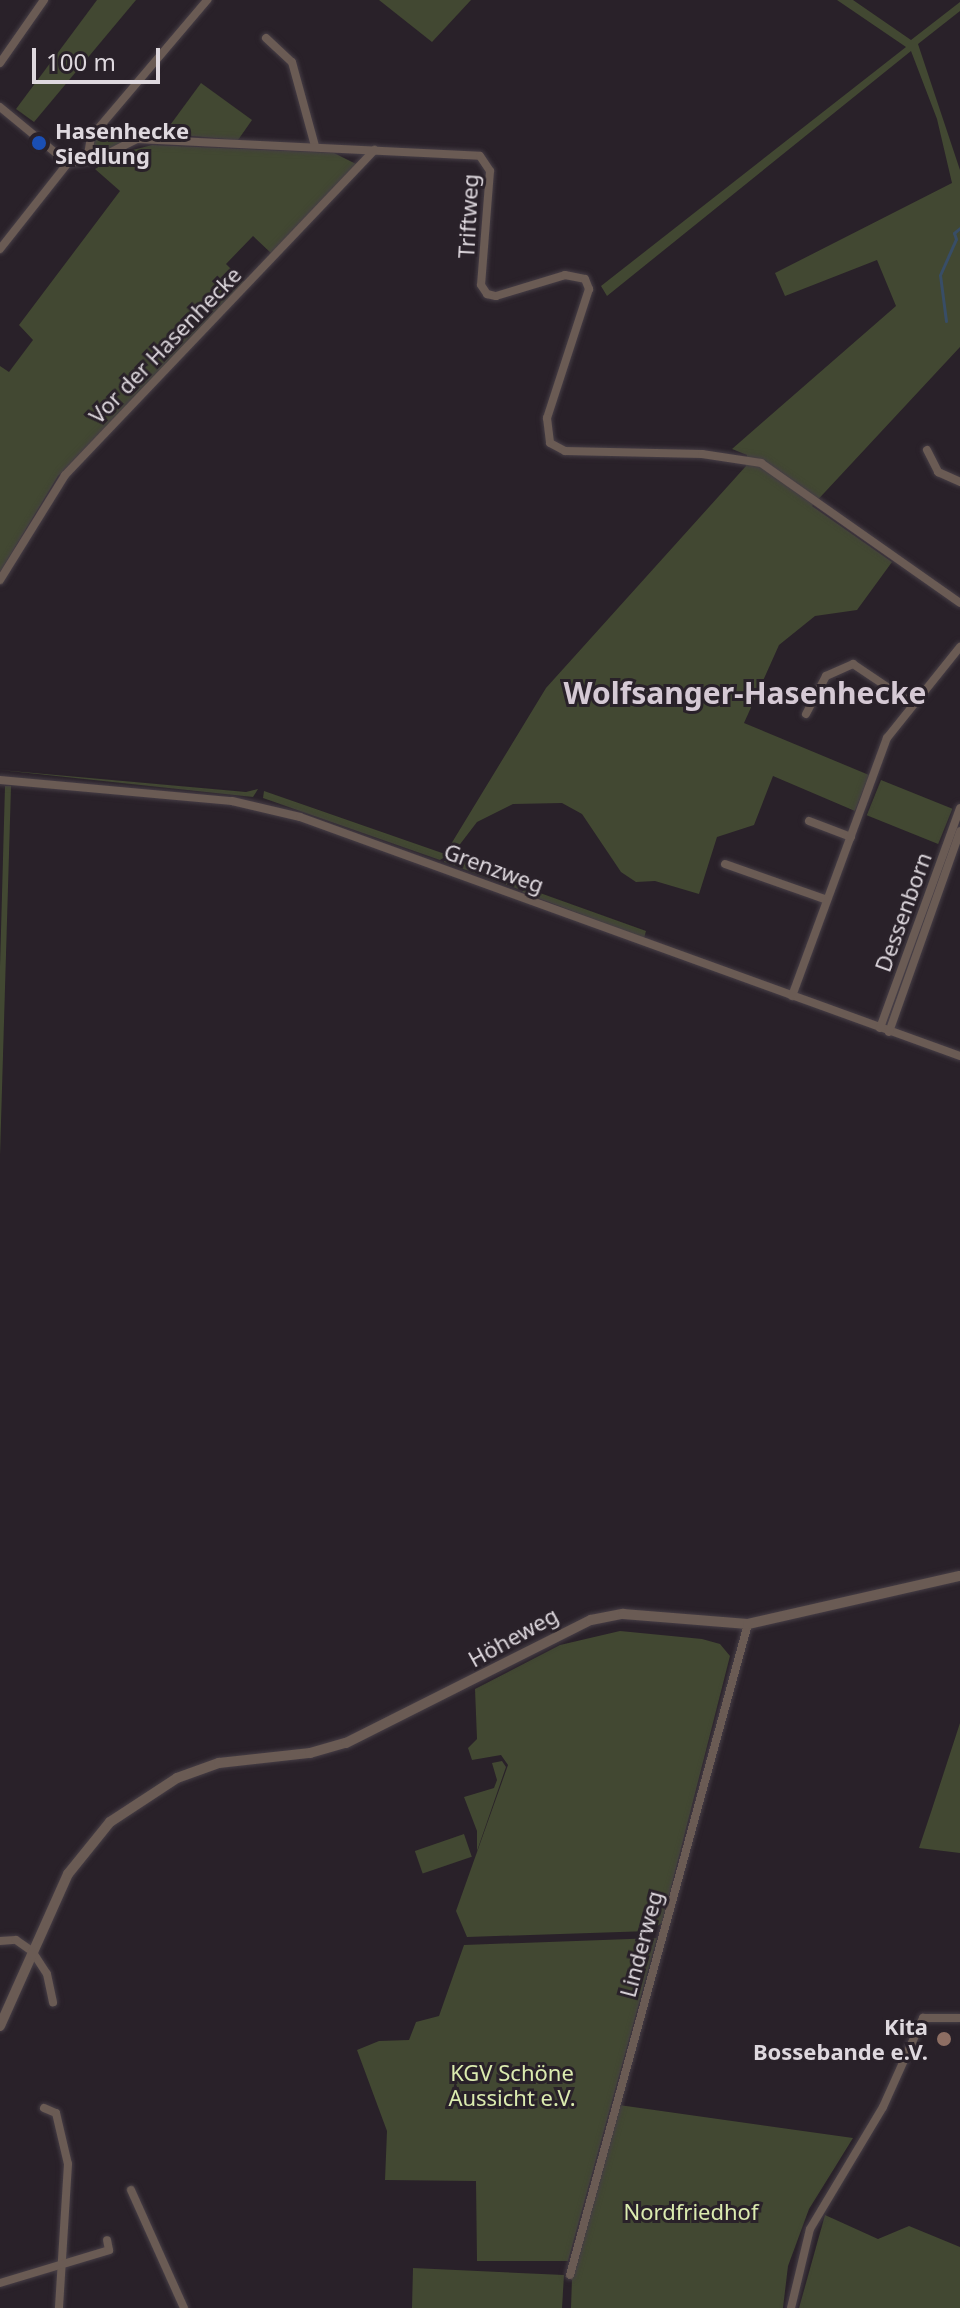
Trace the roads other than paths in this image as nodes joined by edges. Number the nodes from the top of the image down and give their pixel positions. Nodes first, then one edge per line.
1 (44, 0) edge
2 (207, 0) edge
3 (266, 38) dead end
4 (0, 63) edge
5 (0, 107) edge
6 (315, 146) junction
7 (375, 150) junction
8 (87, 160) junction
9 (68, 163) junction
10 (0, 249) edge
11 (927, 450) dead end
12 (960, 482) edge
13 (0, 580) edge
14 (960, 603) edge
15 (960, 647) edge
16 (911, 703) junction
17 (806, 714) dead end
18 (0, 780) edge
19 (960, 808) edge
20 (809, 821) dead end
21 (960, 831) edge
22 (851, 837) junction
23 (958, 843) edge
24 (725, 864) dead end
25 (827, 900) junction
26 (792, 996) junction
27 (884, 1030) junction
28 (960, 1056) edge
29 (960, 1576) edge
30 (748, 1624) junction
31 (0, 1941) edge
32 (32, 1951) junction
33 (53, 2002) dead end
34 (960, 2018) edge
35 (0, 2026) edge
36 (44, 2108) dead end
37 (131, 2190) dead end
38 (107, 2240) dead end
39 (64, 2263) junction
40 (570, 2275) dead end
41 (0, 2283) edge
42 (59, 2308) edge
43 (184, 2308) edge
44 (791, 2308) edge

1 - 4 street
2 - 8 street
3 - 6 street
5 - 9 street
6 - 7 street, Triftweg
6 - 8 street, Triftweg
7 - 13 street, Vor der Hasenhecke
7 - 14 street, Triftweg
8 - 9 street, Triftweg
9 - 10 street
11 - 12 street
15 - 16 street
16 - 17 street
16 - 22 street
18 - 26 street, Grenzweg
19 - 27 street, Dessenborn
20 - 22 street
21 - 23 street, Dessenborn
22 - 25 street
23 - 27 street, Dessenborn
24 - 25 street
25 - 26 street
26 - 27 street, Grenzweg
27 - 28 street, Grenzweg
29 - 30 street, Höheweg
30 - 32 street, Höheweg
30 - 40 street, Linderweg
31 - 32 street
32 - 33 street
32 - 35 street, Höheweg
34 - 44 street
36 - 39 street
37 - 43 street
38 - 39 street
39 - 41 street
39 - 42 street

